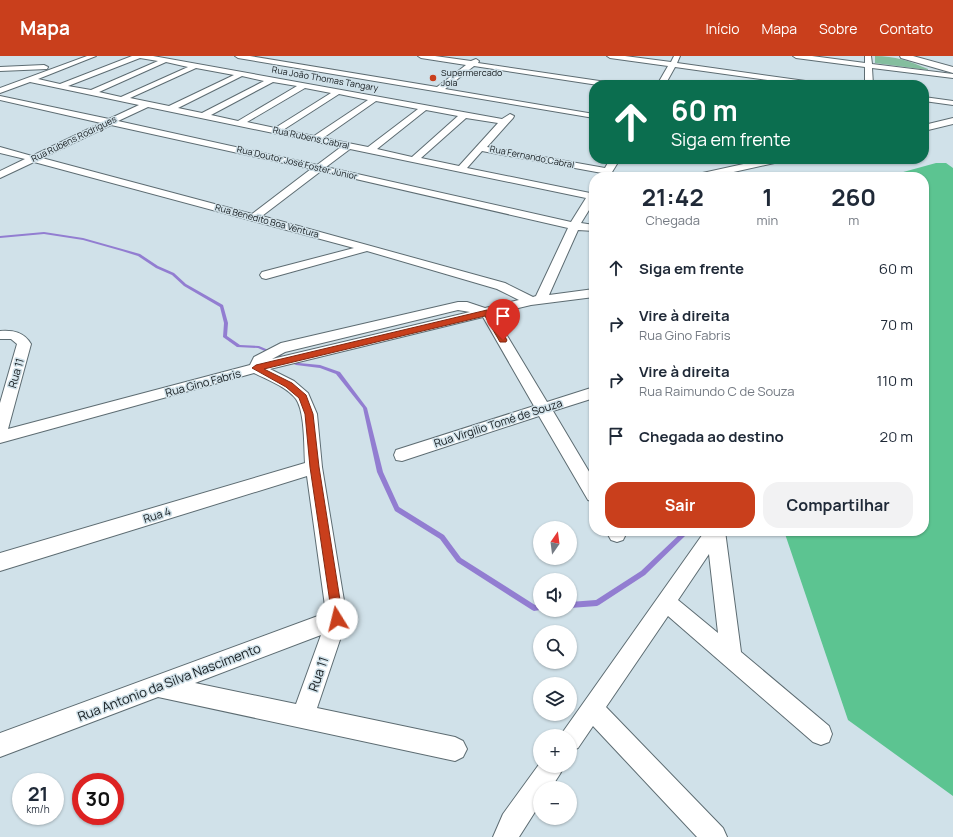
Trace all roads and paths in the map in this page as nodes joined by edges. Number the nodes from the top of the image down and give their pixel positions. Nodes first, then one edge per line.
1 (75, 56) edge
2 (93, 56) edge
3 (138, 56) edge
4 (142, 56) edge
5 (238, 56) edge
6 (286, 56) edge
7 (421, 56) edge
8 (483, 56) edge
9 (610, 56) edge
10 (678, 56) edge
11 (796, 56) edge
12 (868, 56) edge
13 (904, 56) edge
14 (247, 58) junction
15 (166, 60) junction
16 (918, 60) junction
17 (274, 62) junction
18 (44, 64) junction
19 (472, 64) junction
20 (673, 65) junction
21 (868, 65) junction
22 (195, 66) junction
23 (0, 69) edge
24 (219, 70) junction
25 (953, 70) edge
26 (241, 74) junction
27 (953, 76) edge
28 (30, 80) junction
29 (271, 80) junction
30 (663, 80) edge
31 (783, 80) edge
32 (869, 80) edge
33 (589, 81) edge
34 (0, 83) edge
35 (61, 86) junction
36 (303, 86) junction
37 (413, 86) junction
38 (438, 90) junction
39 (0, 91) edge
40 (336, 92) junction
41 (91, 93) junction
42 (0, 98) edge
43 (122, 99) junction
44 (374, 99) junction
45 (929, 100) edge
46 (391, 102) junction
47 (953, 103) edge
48 (147, 104) junction
49 (521, 104) junction
50 (424, 108) junction
51 (170, 109) junction
52 (464, 115) junction
53 (589, 115) edge
54 (203, 116) junction
55 (953, 121) edge
56 (110, 122) junction
57 (504, 122) junction
58 (240, 123) junction
59 (929, 127) edge
60 (276, 131) junction
61 (316, 139) junction
62 (348, 146) junction
63 (480, 148) junction
64 (0, 150) edge
65 (370, 150) junction
66 (34, 159) junction
67 (414, 160) junction
68 (756, 164) edge
69 (319, 168) junction
70 (461, 169) junction
71 (596, 172) edge
72 (720, 172) edge
73 (0, 175) edge
74 (589, 195) edge
75 (589, 202) edge
76 (254, 218) junction
77 (574, 226) junction
78 (589, 228) edge
79 (368, 248) junction
80 (266, 275) dead end
81 (589, 294) edge
82 (536, 300) junction
83 (487, 313) junction
84 (0, 335) edge
85 (260, 364) junction
86 (589, 394) edge
87 (543, 409) junction
88 (1, 423) edge
89 (0, 437) edge
90 (402, 455) dead end
91 (314, 467) junction
92 (589, 487) edge
93 (712, 536) edge
94 (716, 536) edge
95 (0, 562) edge
96 (666, 602) junction
97 (337, 619) junction
98 (731, 658) junction
99 (158, 686) junction
100 (592, 709) junction
101 (303, 716) junction
102 (577, 730) edge
103 (821, 734) dead end
104 (0, 745) edge
105 (455, 749) dead end
106 (547, 773) edge
107 (506, 837) edge
108 (714, 837) edge

1 - 18 street
2 - 28 street
3 - 35 street
4 - 15 street, Rua João Thomas Tangary
5 - 14 street
6 - 17 street
7 - 19 street
8 - 19 street
9 - 20 street
10 - 20 street
11 - 21 street
12 - 21 street
13 - 16 street
14 - 17 street
14 - 24 street
15 - 22 street, Rua João Thomas Tangary
15 - 41 street
16 - 25 street
16 - 27 street
17 - 37 street
18 - 23 street
18 - 34 street
19 - 33 street
19 - 38 street
20 - 30 street
20 - 31 street
21 - 27 street
21 - 32 street
22 - 24 street, Rua João Thomas Tangary
22 - 43 street
24 - 26 street, Rua João Thomas Tangary
26 - 29 street, Rua João Thomas Tangary
26 - 51 street
28 - 35 street, Rua Rubens Cabral
28 - 39 street
29 - 36 street, Rua João Thomas Tangary
29 - 54 street
35 - 41 street, Rua Rubens Cabral
36 - 40 street, Rua João Thomas Tangary
36 - 58 street
37 - 38 street
37 - 46 street
38 - 49 street
40 - 44 street, Rua João Thomas Tangary
40 - 60 street
41 - 43 street, Rua Rubens Cabral
42 - 56 street, Rua Doutor José Foster Júnior
43 - 48 street, Rua Rubens Cabral
44 - 46 street, Rua João Thomas Tangary
44 - 61 street
45 - 47 street
46 - 50 street, Rua João Thomas Tangary
48 - 51 street, Rua Rubens Cabral
48 - 56 street, Rua Rubens Rodrigues
49 - 53 street
49 - 57 street
50 - 52 street, Rua João Thomas Tangary
50 - 65 street
51 - 54 street, Rua Rubens Cabral
52 - 57 street, Rua João Thomas Tangary
52 - 67 street
54 - 58 street, Rua Rubens Cabral
55 - 59 street
56 - 66 street, Rua Rubens Rodrigues
56 - 69 street, Rua Doutor José Foster Júnior
57 - 63 street
58 - 60 street, Rua Rubens Cabral
60 - 61 street, Rua Rubens Cabral
61 - 62 street, Rua Rubens Cabral
62 - 65 street, Rua Rubens Cabral
62 - 69 street
63 - 70 street
63 - 71 street, Rua Fernando Cabral
64 - 66 street, Rua Benedito Boa Ventura
65 - 67 street, Rua Rubens Cabral
66 - 73 street, Rua Rubens Rodrigues
66 - 76 street, Rua Benedito Boa Ventura
67 - 70 street, Rua Rubens Cabral
68 - 72 street
69 - 76 street
69 - 77 street, Rua Doutor José Foster Júnior
70 - 74 street, Rua Rubens Cabral
75 - 77 street
76 - 79 street, Rua Benedito Boa Ventura
77 - 78 street, Rua Doutor José Foster Júnior
77 - 82 street
79 - 80 street
79 - 82 street, Rua Benedito Boa Ventura
81 - 82 street, Rua Gino Fabris
82 - 83 street, Rua Gino Fabris
83 - 85 street, Rua Gino Fabris
83 - 85 street
83 - 87 street
84 - 88 street, Rua 11
85 - 89 street, Rua Gino Fabris
85 - 91 street, Rua 11
86 - 87 street, Rua Virgilio Tomé de Souza
87 - 90 street, Rua Virgilio Tomé de Souza
87 - 92 street
91 - 95 street, Rua 4
91 - 97 street, Rua 11
93 - 96 street
94 - 98 street
96 - 98 street
96 - 100 street
97 - 99 street, Rua Antonio da Silva Nascimento
97 - 101 street, Rua 11
98 - 103 street
99 - 101 street
99 - 104 street, Rua Antonio da Silva Nascimento
100 - 102 street
100 - 108 street
101 - 105 street
106 - 107 street

